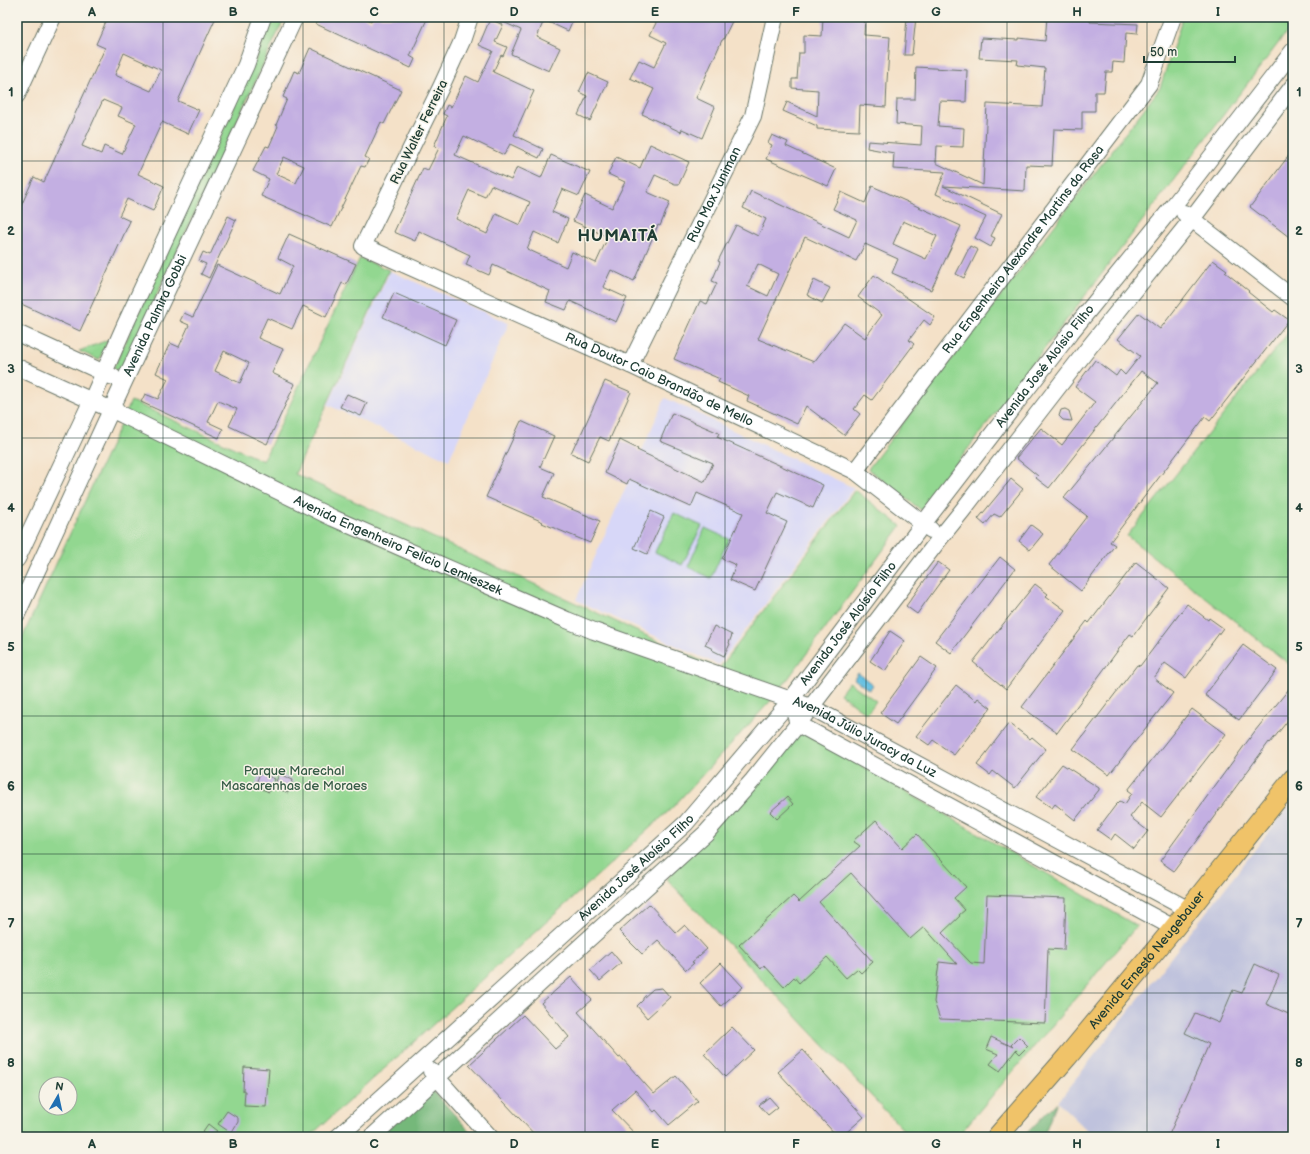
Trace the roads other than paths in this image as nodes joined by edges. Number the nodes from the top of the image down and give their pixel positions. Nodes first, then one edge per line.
1 (53, 17) edge
2 (263, 17) edge
3 (295, 17) edge
4 (470, 17) edge
5 (775, 17) edge
6 (1173, 17) edge
7 (1293, 51) edge
8 (1293, 86) edge
9 (17, 95) edge
10 (1174, 205) junction
11 (1192, 218) junction
12 (364, 246) joint
13 (1293, 298) edge
14 (17, 333) edge
15 (630, 365) junction
16 (17, 367) edge
17 (104, 373) junction
18 (124, 382) junction
19 (91, 402) junction
20 (111, 410) junction
21 (855, 472) junction
22 (923, 524) junction
23 (941, 537) junction
24 (17, 559) edge
25 (17, 614) edge
26 (790, 701) junction
27 (811, 708) junction
28 (798, 724) junction
29 (1293, 779) edge
30 (1189, 910) junction
31 (1174, 928) junction
32 (421, 1061) junction
33 (437, 1078) junction
34 (338, 1137) edge
35 (372, 1137) edge
36 (490, 1137) edge
37 (997, 1137) edge

1 - 9 street
2 - 17 street, Avenida Palmira Gobbi
3 - 18 street, Avenida Palmira Gobbi
4 - 12 street, Rua Walter Ferreira
5 - 15 street, Rua Max Juniman
6 - 21 street, Rua Engenheiro Alexandre Martins da Rosa
7 - 10 street, Avenida José Aloísio Filho
8 - 11 street, Avenida José Aloísio Filho
10 - 11 street
10 - 22 street, Avenida José Aloísio Filho
11 - 13 street
11 - 23 street, Avenida José Aloísio Filho
12 - 15 street, Rua Doutor Caio Brandão de Mello
14 - 17 street
15 - 21 street, Rua Doutor Caio Brandão de Mello
16 - 19 street, Avenida Engenheiro Felício Lemieszek
17 - 18 street
17 - 19 street, Avenida Palmira Gobbi
18 - 20 street, Avenida Palmira Gobbi
19 - 20 street, Avenida Engenheiro Felício Lemieszek
19 - 24 street, Avenida Palmira Gobbi
20 - 25 street, Avenida Palmira Gobbi
20 - 26 street, Avenida Engenheiro Felício Lemieszek
21 - 22 street, Rua Doutor Caio Brandão de Mello
22 - 23 street, Rua Doutor Caio Brandão de Mello
22 - 26 street, Avenida José Aloísio Filho
23 - 27 street, Avenida José Aloísio Filho
26 - 27 street, Avenida Júlio Juracy da Luz
26 - 28 street, Avenida Júlio Juracy da Luz
26 - 32 street, Avenida José Aloísio Filho
27 - 28 street, Avenida José Aloísio Filho
27 - 30 street, Avenida Júlio Juracy da Luz
28 - 31 street, Avenida Júlio Juracy da Luz
28 - 33 street, Avenida José Aloísio Filho
29 - 30 main road, Avenida Ernesto Neugebauer
30 - 31 main road, Avenida Ernesto Neugebauer
31 - 37 main road, Avenida Ernesto Neugebauer
32 - 33 street
32 - 34 street, Avenida José Aloísio Filho
33 - 35 street, Avenida José Aloísio Filho
33 - 36 street

